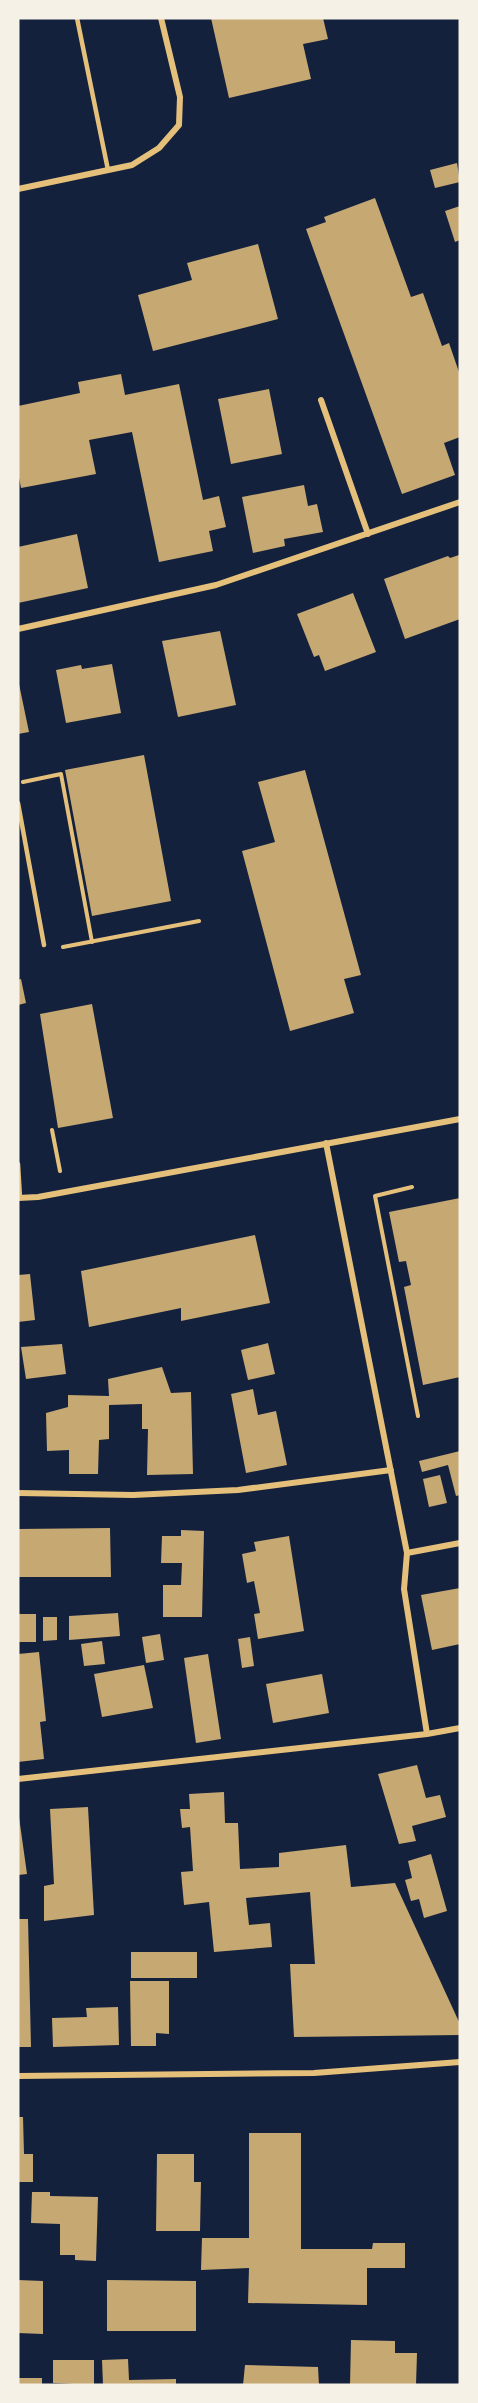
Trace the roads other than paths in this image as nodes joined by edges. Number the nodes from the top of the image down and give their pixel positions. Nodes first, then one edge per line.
1 (77, 18) edge
2 (161, 18) edge
3 (108, 170) junction
4 (18, 189) edge
5 (321, 400) dead end
6 (460, 502) edge
7 (368, 534) junction
8 (18, 629) edge
9 (18, 803) edge
10 (44, 945) dead end
11 (460, 1119) edge
12 (326, 1143) junction
13 (18, 1164) edge
14 (19, 1198) edge
15 (391, 1470) junction
16 (18, 1493) edge
17 (460, 1543) edge
18 (406, 1553) junction
19 (460, 1728) edge
20 (427, 1734) junction
21 (18, 1779) edge
22 (460, 2062) edge
23 (18, 2076) edge

1 - 3 lane
2 - 3 street
3 - 4 street
5 - 7 street
6 - 7 street
7 - 8 street
9 - 10 lane
11 - 12 street
12 - 14 street
12 - 15 street
13 - 14 lane
15 - 16 street
15 - 18 street
17 - 18 street
18 - 20 street
19 - 20 street
20 - 21 street
22 - 23 street

